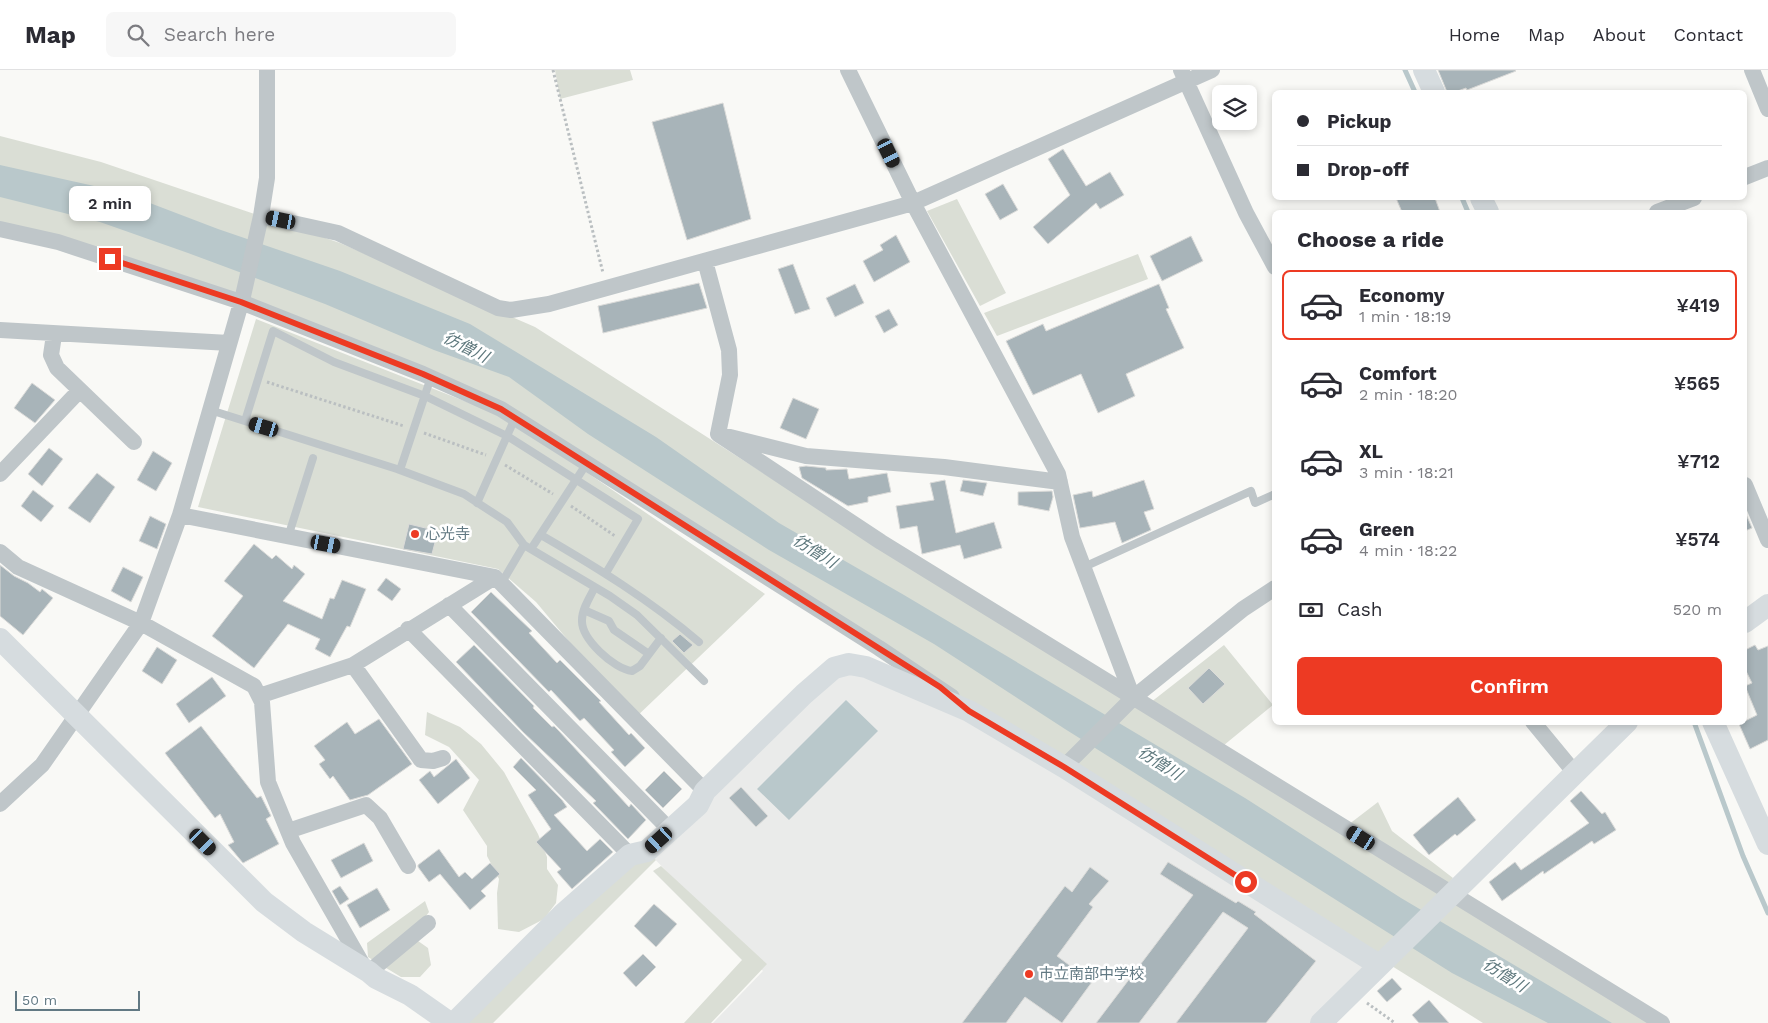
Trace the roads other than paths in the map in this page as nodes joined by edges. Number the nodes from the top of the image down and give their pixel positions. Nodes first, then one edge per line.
1 (267, 70) edge
2 (848, 70) edge
3 (1212, 70) edge
4 (1424, 70) edge
5 (1752, 70) edge
6 (1183, 76) edge
7 (1433, 90) edge
8 (1768, 109) edge
9 (1768, 168) edge
10 (1747, 176) edge
11 (1689, 200) edge
12 (913, 204) junction
13 (1662, 210) edge
14 (261, 216) junction
15 (0, 229) edge
16 (705, 261) junction
17 (1272, 261) edge
18 (242, 299) junction
19 (0, 330) edge
20 (54, 335) junction
21 (229, 344) junction
22 (431, 377) junction
23 (80, 390) junction
24 (425, 396) junction
25 (210, 410) junction
26 (515, 418) junction
27 (245, 421) junction
28 (718, 434) junction
29 (507, 436) junction
30 (134, 442) dead end
31 (313, 458) dead end
32 (587, 463) junction
33 (400, 470) junction
34 (0, 474) edge
35 (577, 480) junction
36 (1060, 482) junction
37 (1747, 490) edge
38 (1272, 495) edge
39 (477, 503) junction
40 (180, 515) junction
41 (541, 535) junction
42 (288, 537) junction
43 (1768, 540) edge
44 (528, 547) junction
45 (0, 552) edge
46 (1084, 568) junction
47 (606, 573) junction
48 (498, 581) junction
49 (595, 587) junction
50 (1272, 590) edge
51 (449, 605) junction
52 (1768, 605) edge
53 (584, 610) junction
54 (1747, 621) edge
55 (141, 623) junction
56 (408, 629) junction
57 (661, 638) junction
58 (0, 639) edge
59 (699, 642) dead end
60 (649, 654) junction
61 (353, 665) junction
62 (704, 681) dead end
63 (259, 696) junction
64 (1131, 701) junction
65 (969, 711) junction
66 (76, 715) junction
67 (1535, 725) edge
68 (1624, 725) edge
69 (1714, 725) edge
70 (443, 758) dead end
71 (1064, 767) junction
72 (1575, 773) junction
73 (705, 791) junction
74 (0, 804) edge
75 (670, 830) junction
76 (288, 831) junction
77 (1768, 844) edge
78 (630, 855) junction
79 (408, 866) dead end
80 (1451, 894) junction
81 (428, 923) dead end
82 (1382, 962) junction
83 (367, 971) junction
84 (450, 1023) edge
85 (454, 1023) edge
86 (1322, 1023) edge
87 (1662, 1023) edge

1 - 14 street
2 - 12 street
3 - 6 street
4 - 7 street
5 - 8 street
6 - 12 street
6 - 17 street
9 - 10 street
11 - 13 street
12 - 16 street
12 - 36 street
14 - 16 street
14 - 18 street
15 - 18 street
16 - 28 street
18 - 21 street
18 - 22 street
19 - 20 street
20 - 21 street
20 - 23 street
21 - 25 street
22 - 24 lane
22 - 26 street
23 - 30 street
23 - 34 street
24 - 27 lane
24 - 29 lane
24 - 33 lane
25 - 27 lane
25 - 40 street
26 - 29 lane
26 - 32 street
27 - 33 lane
28 - 36 street
28 - 64 street
29 - 35 lane
29 - 39 lane
31 - 42 lane
32 - 35 lane
32 - 65 street
33 - 39 lane
35 - 41 lane
35 - 47 lane
36 - 46 street
37 - 43 street
38 - 46 lane
39 - 44 lane
40 - 42 street
40 - 55 street
41 - 44 lane
41 - 47 lane
42 - 48 street
44 - 48 lane
44 - 49 lane
45 - 55 street
46 - 64 street
47 - 59 lane
48 - 51 street
48 - 73 street
49 - 53 lane
49 - 57 lane
50 - 64 street
51 - 56 street
51 - 75 street
52 - 54 street
53 - 60 lane
53 - 60 lane
55 - 63 street
55 - 66 street
56 - 61 street
56 - 78 street
57 - 60 lane
57 - 62 lane
58 - 66 street
61 - 63 street
61 - 70 street
63 - 76 street
64 - 71 street
64 - 80 street
65 - 71 street
65 - 73 street
66 - 74 street
66 - 83 street
67 - 72 street
68 - 72 street
69 - 77 street
71 - 82 street
72 - 80 street
73 - 75 street
75 - 78 street
76 - 79 street
76 - 83 street
78 - 85 street
80 - 82 street
80 - 87 street
81 - 83 street
82 - 86 street
83 - 84 street

